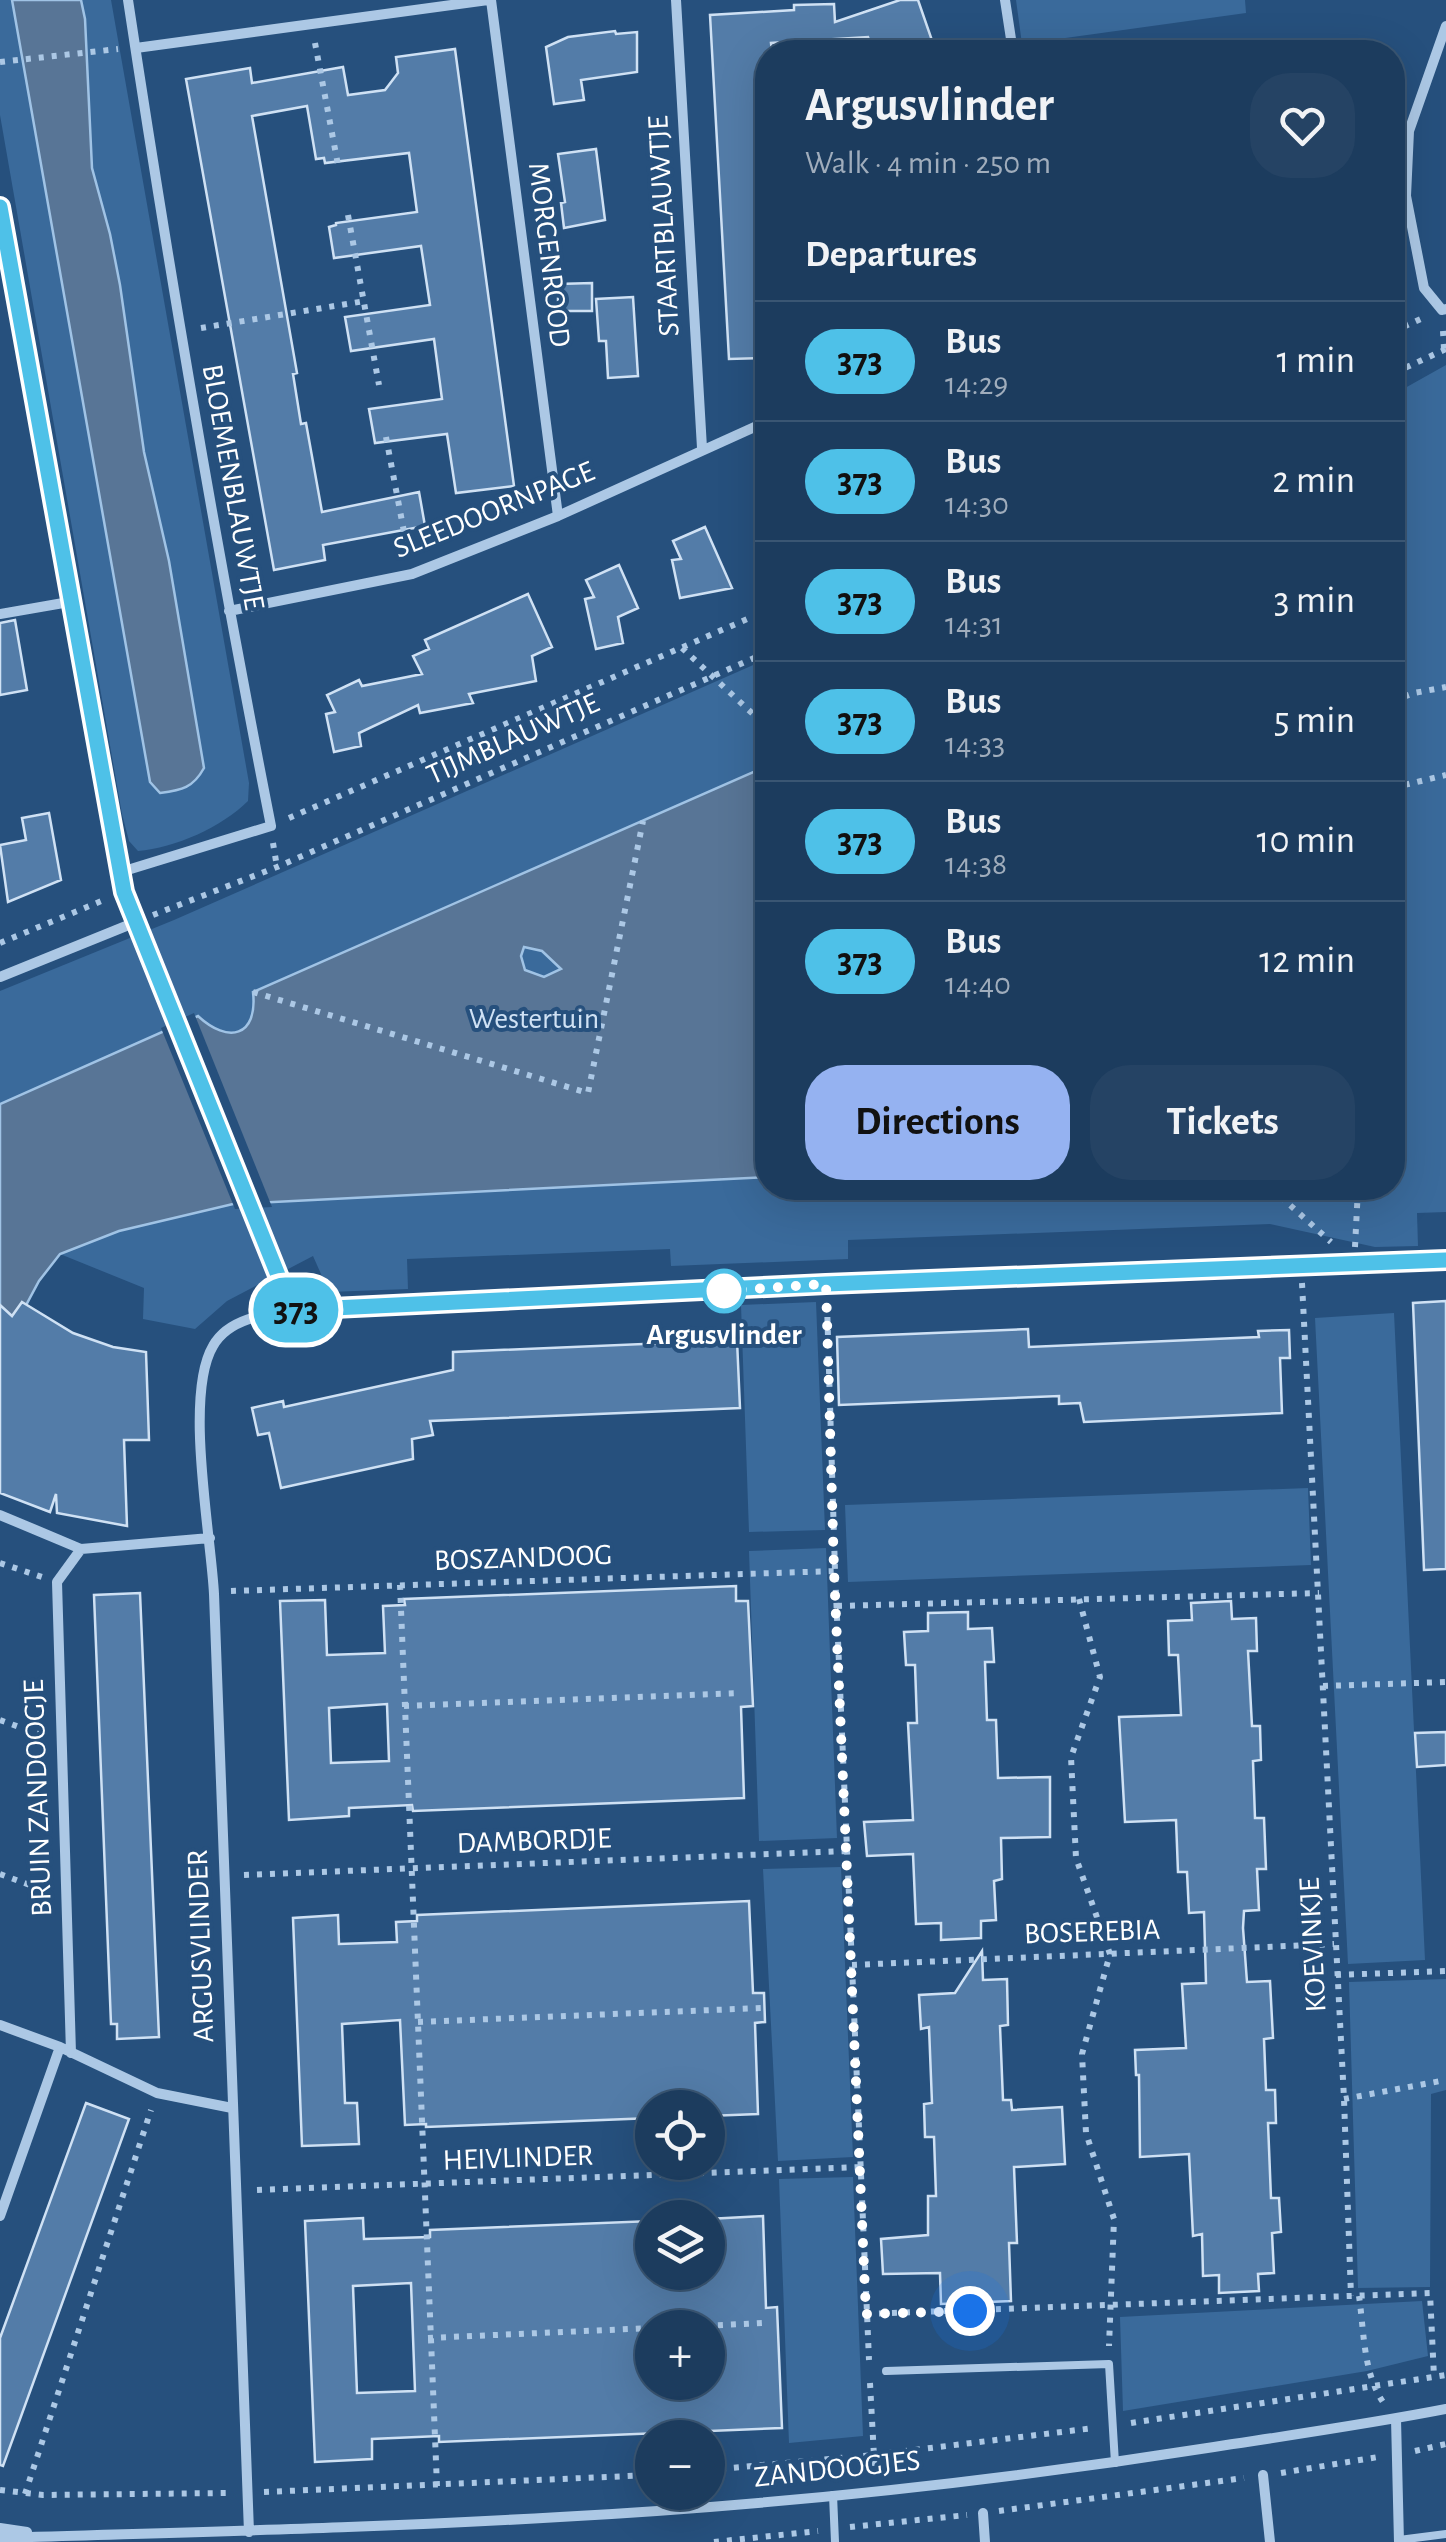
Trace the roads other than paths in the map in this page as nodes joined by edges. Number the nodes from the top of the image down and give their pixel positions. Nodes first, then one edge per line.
1 (128, 0) edge
2 (489, 0) edge
3 (676, 0) edge
4 (1004, 0) edge
5 (1446, 26) edge
6 (1011, 40) edge
7 (136, 48) junction
8 (0, 208) edge
9 (1444, 309) edge
10 (755, 426) edge
11 (702, 448) junction
12 (558, 516) junction
13 (69, 602) junction
14 (228, 610) junction
15 (0, 614) edge
16 (122, 872) junction
17 (136, 922) junction
18 (0, 977) edge
19 (1446, 1260) edge
20 (292, 1310) junction
21 (0, 1515) edge
22 (210, 1538) junction
23 (81, 1549) junction
24 (0, 2025) edge
25 (66, 2050) junction
26 (232, 2108) junction
27 (0, 2216) edge
28 (886, 2371) dead end
29 (1446, 2409) edge
30 (1396, 2419) junction
31 (1114, 2463) junction
32 (1264, 2476) road end
33 (833, 2495) junction
34 (983, 2513) road end
35 (0, 2528) edge
36 (1446, 2534) edge
37 (48, 2536) junction
38 (249, 2537) edge
39 (0, 2538) edge
40 (1398, 2541) edge
41 (836, 2542) edge
42 (985, 2542) edge
43 (1270, 2542) edge

1 - 7 street, BLOEMENBLAUWTJE
2 - 7 street
2 - 12 street, MORGENROOD
3 - 11 street, STAARTBLAUWTJE
4 - 6 street
5 - 9 street
7 - 14 street, BLOEMENBLAUWTJE
8 - 13 street
10 - 11 street, SLEEDOORNPAGE
11 - 12 street, SLEEDOORNPAGE
12 - 14 street, SLEEDOORNPAGE
13 - 15 street
13 - 16 street
14 - 16 street, BLOEMENBLAUWTJE
16 - 17 street
17 - 18 street
17 - 20 lane
19 - 20 street, ARGUSVLINDER
20 - 22 street, ARGUSVLINDER
21 - 23 street
22 - 23 street
22 - 26 street, ARGUSVLINDER
23 - 25 street, BRUIN ZANDOOGJE
24 - 25 street
25 - 26 street
25 - 27 street, BRUIN ZANDOOGJE
26 - 38 street, ARGUSVLINDER
28 - 31 lane
29 - 30 street, ZANDOOGJES
30 - 31 street, ZANDOOGJES
30 - 40 street
31 - 33 street, ZANDOOGJES
32 - 43 street
33 - 38 street, ZANDOOGJES
33 - 41 lane
34 - 42 street
35 - 37 street, ZANDOOGJES
36 - 40 lane
37 - 38 street, ZANDOOGJES
37 - 39 street, ZANDOOGJES

